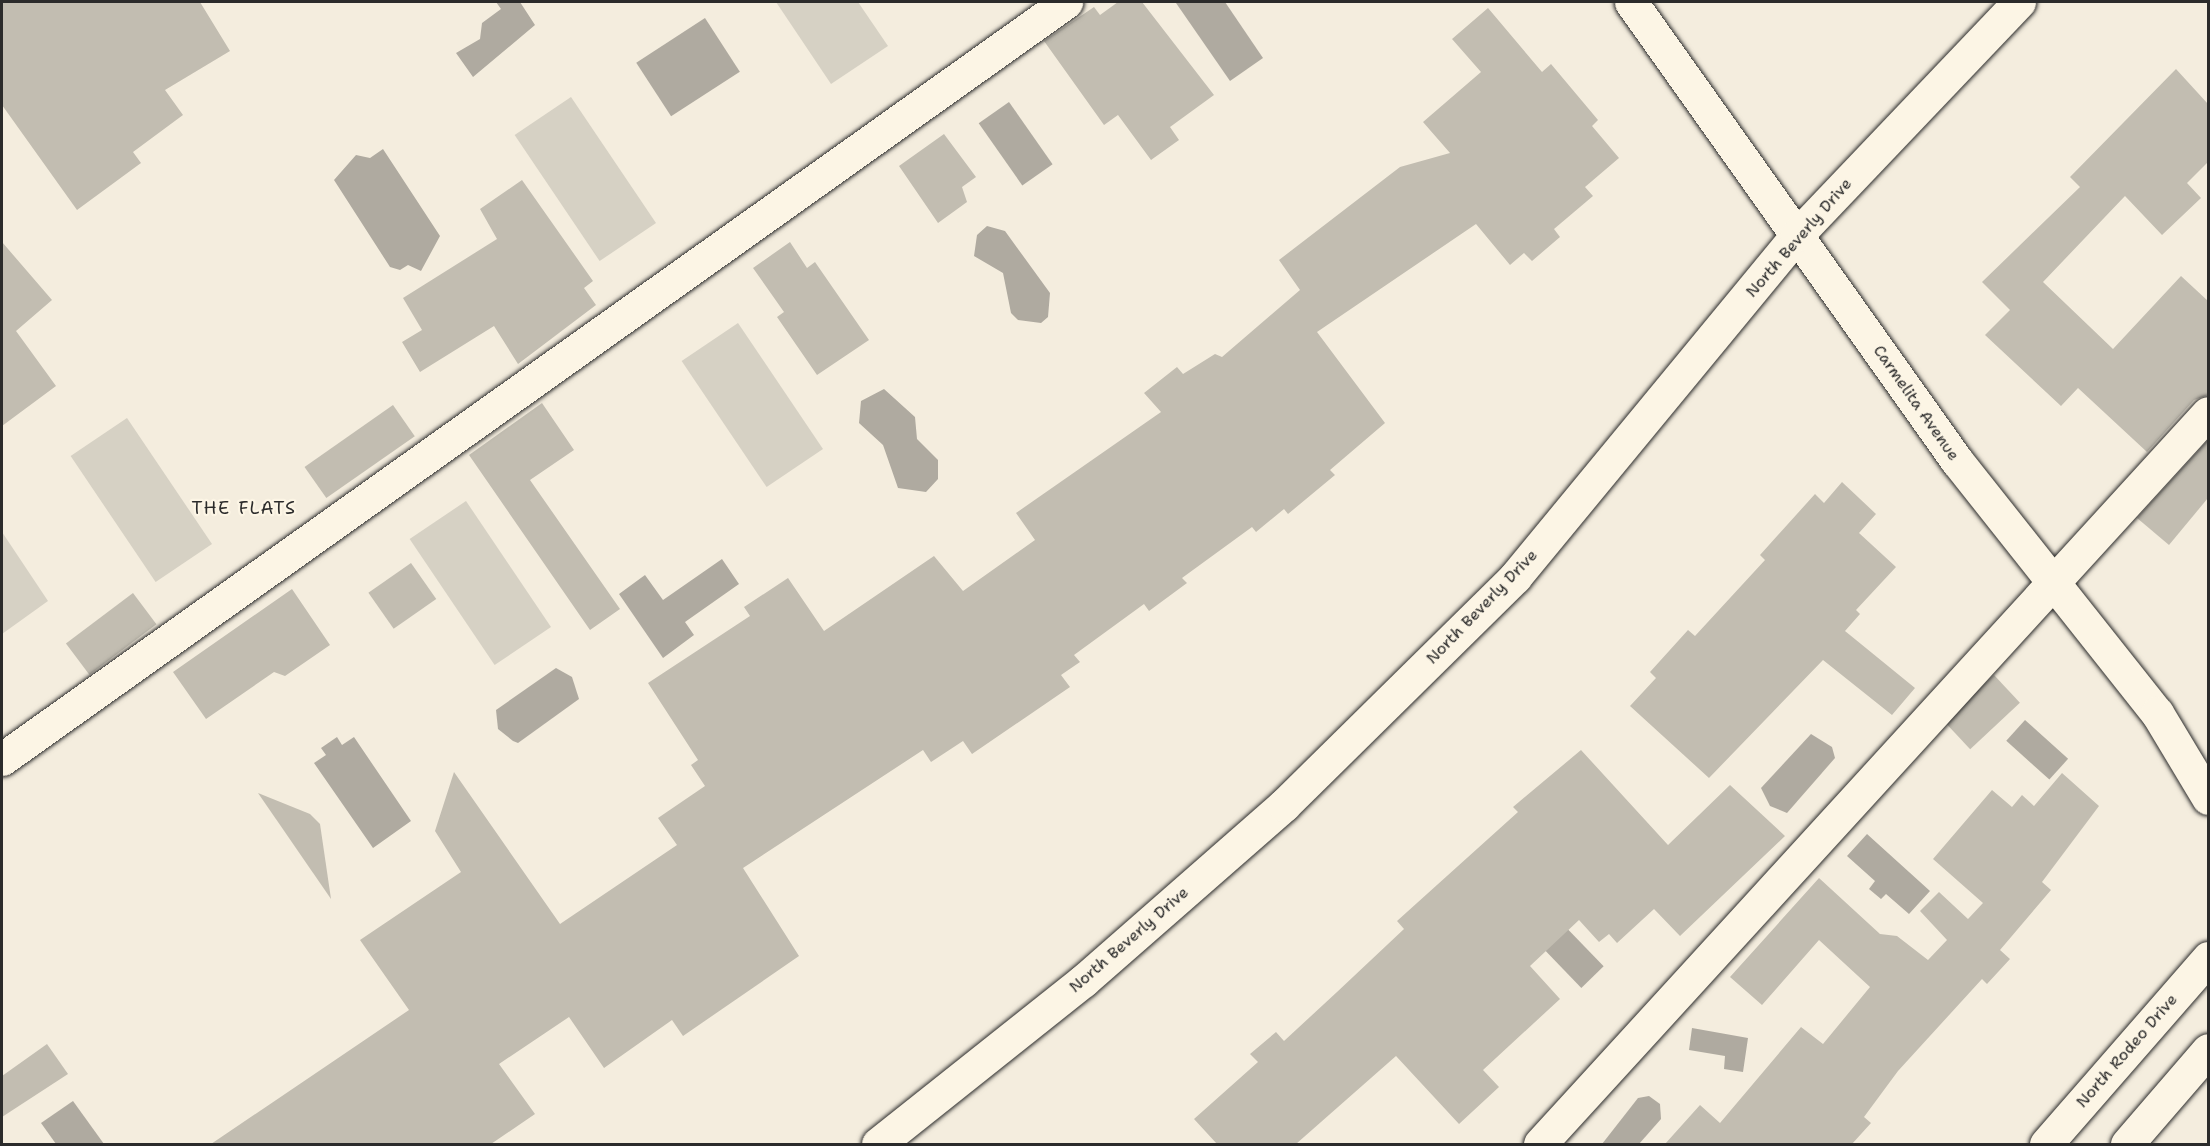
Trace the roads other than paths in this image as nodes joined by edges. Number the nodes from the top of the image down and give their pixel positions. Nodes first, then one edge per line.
1 (1066, 2) edge
2 (1631, 2) edge
3 (2019, 2) edge
4 (1797, 235) junction
5 (2208, 413) edge
6 (2054, 585) junction
7 (2, 759) edge
8 (2208, 798) edge
9 (2208, 958) edge
10 (2208, 1050) edge
11 (878, 1144) edge
12 (1540, 1144) edge
13 (2046, 1144) edge
14 (2127, 1144) edge

1 - 7 street
2 - 4 street, Carmelita Avenue
3 - 4 street, North Beverly Drive
4 - 6 street, Carmelita Avenue
4 - 11 street, North Beverly Drive
5 - 6 street
6 - 8 street, Carmelita Avenue
6 - 12 street
9 - 13 street, North Rodeo Drive
10 - 14 street

